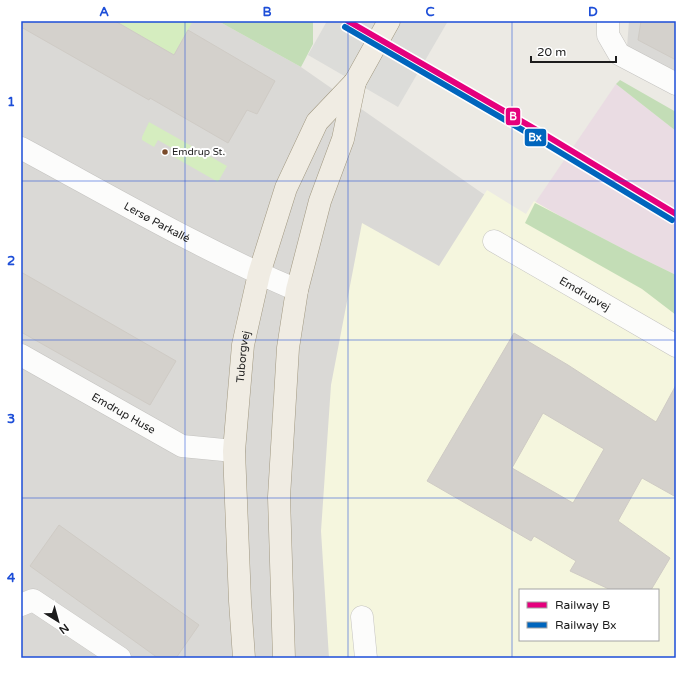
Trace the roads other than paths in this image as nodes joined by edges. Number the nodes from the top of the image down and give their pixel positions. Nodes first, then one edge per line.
1 (390, 21) edge
2 (608, 21) edge
3 (355, 82) junction
4 (676, 84) edge
5 (21, 148) edge
6 (494, 241) dead end
7 (258, 274) junction
8 (297, 290) junction
9 (676, 346) edge
10 (21, 355) edge
11 (234, 450) junction
12 (21, 605) edge
13 (362, 617) dead end
14 (120, 658) edge
15 (244, 658) edge
16 (284, 658) edge
17 (366, 658) edge

1 - 3 main road, Tuborgvej
2 - 4 street
3 - 7 main road, Tuborgvej
3 - 8 main road, Tuborgvej
5 - 7 street, Lersø Parkallé
6 - 9 street, Emdrupvej
7 - 8 street, Lersø Parkallé
7 - 11 main road, Tuborgvej
8 - 16 main road, Tuborgvej
10 - 11 street, Emdrup Huse
11 - 15 main road, Tuborgvej
12 - 14 street
13 - 17 street

